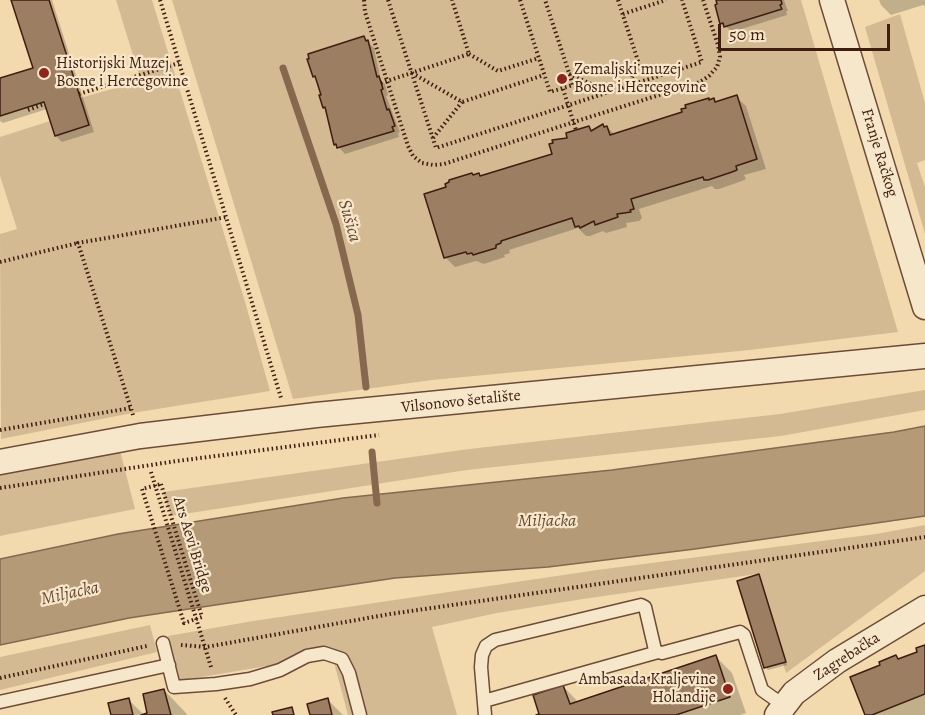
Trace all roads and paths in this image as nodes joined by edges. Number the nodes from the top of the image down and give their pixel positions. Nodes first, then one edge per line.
1 (160, 0) edge
2 (364, 0) edge
3 (388, 0) edge
4 (452, 0) edge
5 (520, 0) edge
6 (545, 0) edge
7 (620, 0) edge
8 (666, 0) edge
9 (682, 0) edge
10 (703, 0) edge
11 (832, 0) edge
12 (623, 14) junction
13 (469, 54) junction
14 (539, 58) junction
15 (179, 63) junction
16 (412, 73) junction
17 (569, 74) junction
18 (544, 75) junction
19 (387, 81) junction
20 (381, 83) dead end
21 (628, 86) junction
22 (563, 88) junction
23 (608, 93) junction
24 (79, 94) dead end
25 (462, 102) junction
26 (44, 104) dead end
27 (568, 106) junction
28 (28, 110) dead end
29 (574, 122) junction
30 (576, 130) dead end
31 (433, 138) junction
32 (227, 218) junction
33 (78, 243) junction
34 (0, 262) edge
35 (925, 307) edge
36 (925, 356) edge
37 (130, 408) junction
38 (288, 420) junction
39 (135, 422) dead end
40 (0, 430) edge
41 (388, 434) dead end
42 (0, 462) edge
43 (151, 472) dead end
44 (155, 485) junction
45 (0, 488) edge
46 (925, 537) edge
47 (925, 608) edge
48 (198, 620) junction
49 (163, 643) junction
50 (206, 647) junction
51 (658, 652) junction
52 (169, 665) junction
53 (0, 678) edge
54 (484, 701) junction
55 (0, 702) edge
56 (780, 710) edge
57 (360, 715) edge
58 (485, 715) edge

1 - 15 path
2 - 19 path
3 - 16 path
4 - 13 path
5 - 14 path
6 - 17 path
7 - 12 path
8 - 12 path
9 - 21 path
10 - 29 path
11 - 35 street, Franje Račkog
12 - 21 path
13 - 14 path
13 - 16 path
14 - 18 path
15 - 24 path
15 - 32 path
16 - 19 path
16 - 25 path
16 - 31 path
17 - 22 path
17 - 23 path
18 - 22 path
18 - 25 path
19 - 20 path
19 - 29 path
21 - 23 path
22 - 27 path
23 - 27 path
25 - 31 path
26 - 28 path
27 - 29 path
27 - 31 path
29 - 30 path
32 - 33 path
32 - 38 path
33 - 34 path
33 - 37 path
36 - 38 street, Vilsonovo šetalište
37 - 39 path
37 - 40 path
38 - 42 street, Vilsonovo šetalište
41 - 45 path
43 - 44 path
44 - 48 path
44 - 48 path, Ars Aevi Bridge
46 - 50 path
47 - 56 street, Zagrebačka
48 - 50 path
49 - 50 path
49 - 52 lane
49 - 53 path
51 - 54 lane
51 - 54 lane
51 - 56 lane
52 - 55 lane
52 - 57 lane
54 - 58 lane

